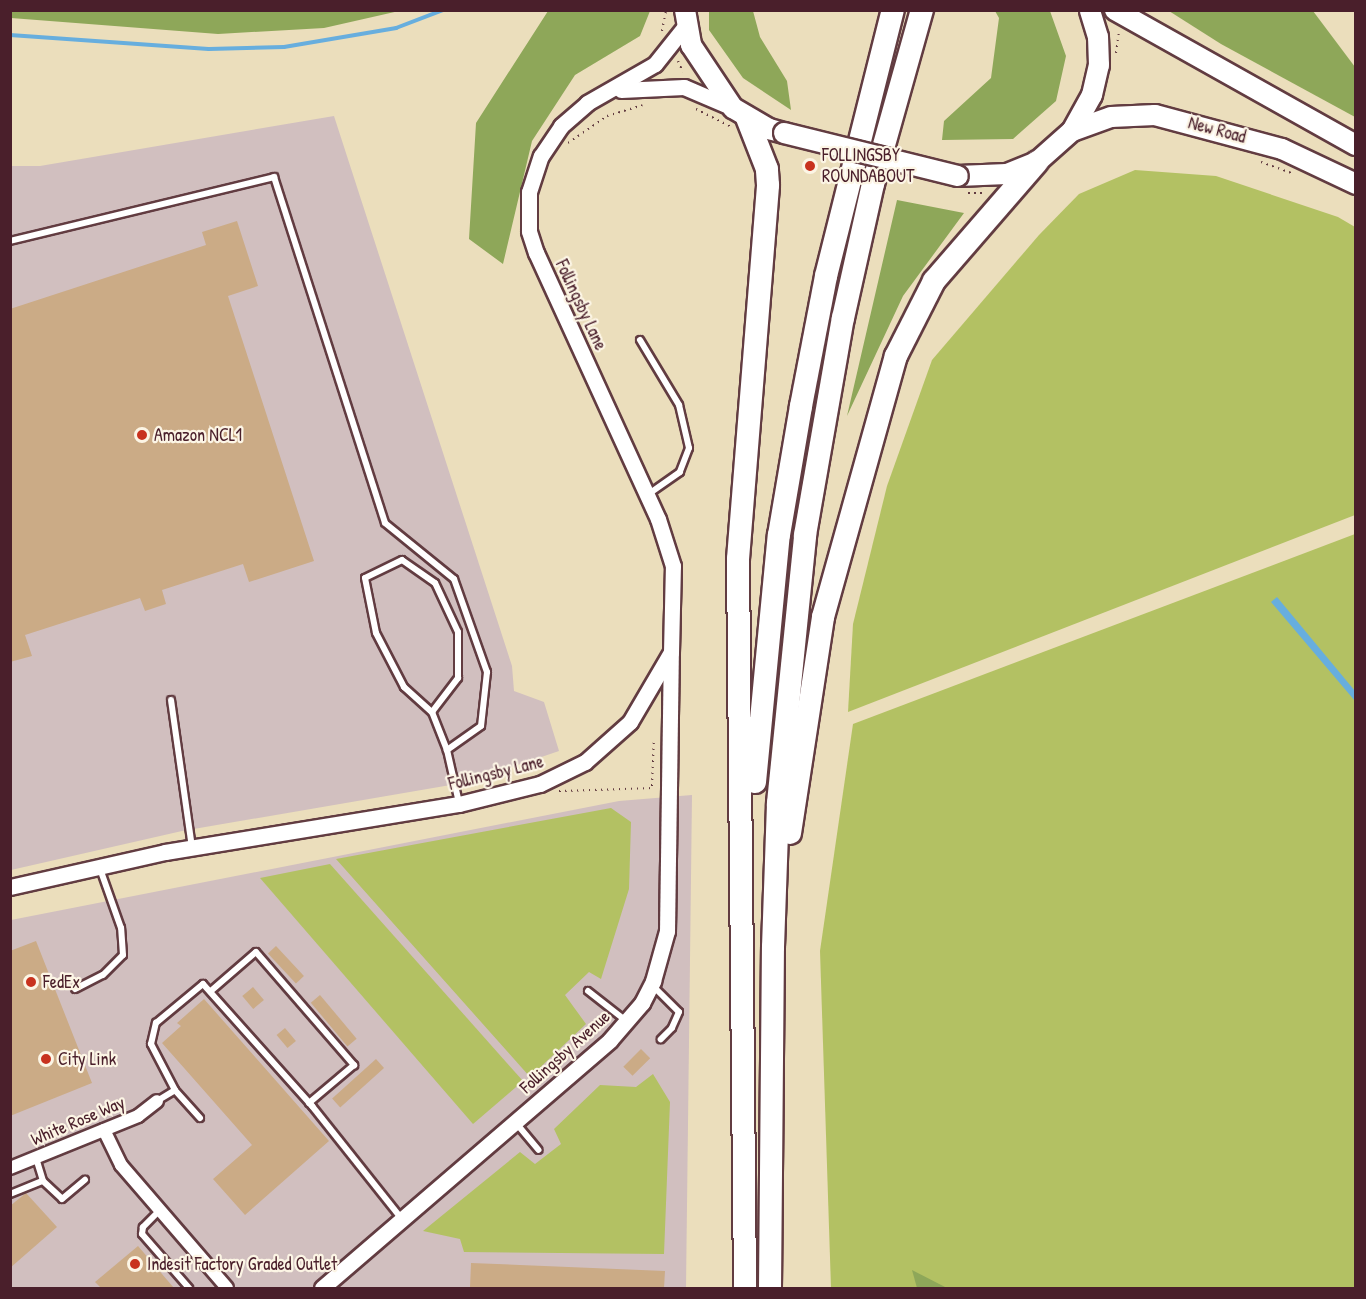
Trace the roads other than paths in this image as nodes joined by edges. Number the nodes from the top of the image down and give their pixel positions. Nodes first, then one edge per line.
1 (893, 10) edge
2 (922, 10) edge
3 (1090, 10) edge
4 (1115, 10) edge
5 (685, 18) edge
6 (612, 91) junction
7 (745, 120) junction
8 (1072, 131) junction
9 (1356, 145) edge
10 (1037, 162) junction
11 (1356, 184) edge
12 (10, 241) edge
13 (640, 340) dead end
14 (647, 494) junction
15 (671, 652) junction
16 (171, 700) dead end
17 (432, 712) junction
18 (447, 750) junction
19 (459, 804) junction
20 (192, 847) junction
21 (99, 866) junction
22 (10, 886) edge
23 (745, 942) junction
24 (773, 947) junction
25 (651, 985) junction
26 (75, 989) dead end
27 (212, 990) junction
28 (588, 991) dead end
29 (627, 1022) junction
30 (661, 1039) dead end
31 (175, 1090) junction
32 (157, 1101) joint
33 (309, 1103) junction
34 (200, 1118) dead end
35 (515, 1122) junction
36 (104, 1130) junction
37 (539, 1150) dead end
38 (36, 1158) junction
39 (10, 1168) edge
40 (85, 1180) dead end
41 (43, 1181) junction
42 (10, 1194) edge
43 (159, 1211) junction
44 (403, 1219) junction
45 (189, 1288) edge
46 (227, 1288) edge
47 (322, 1288) edge
48 (745, 1288) edge
49 (770, 1288) edge

1 - 23 highway
2 - 24 highway
3 - 8 main road
4 - 9 main road
5 - 6 street, Follingsby Lane
5 - 7 main road
6 - 7 street, Follingsby Lane
6 - 14 street, Follingsby Lane
7 - 10 main road, bridge
7 - 23 highway
8 - 10 main road
8 - 11 main road, New Road
10 - 24 highway
12 - 18 lane
13 - 14 lane
14 - 15 street, Follingsby Lane
15 - 19 street, Follingsby Lane
15 - 25 street, Follingsby Avenue
16 - 20 lane
17 - 17 lane
17 - 18 lane
18 - 19 lane
19 - 20 street, Follingsby Lane
20 - 21 street, Follingsby Lane
21 - 22 street, Follingsby Lane
21 - 26 lane
23 - 48 highway
24 - 49 highway
25 - 29 street, Follingsby Avenue
25 - 30 lane
27 - 31 lane
27 - 33 lane
27 - 33 lane
28 - 29 lane
29 - 35 street, Follingsby Avenue
31 - 32 lane
31 - 34 lane
32 - 36 street, White Rose Way
33 - 44 lane
35 - 37 lane
35 - 44 street, Follingsby Avenue
36 - 38 street, White Rose Way
36 - 43 street
38 - 39 street, White Rose Way
38 - 41 lane
40 - 41 lane
41 - 42 lane
43 - 45 lane
43 - 46 street
44 - 47 street, Follingsby Avenue

